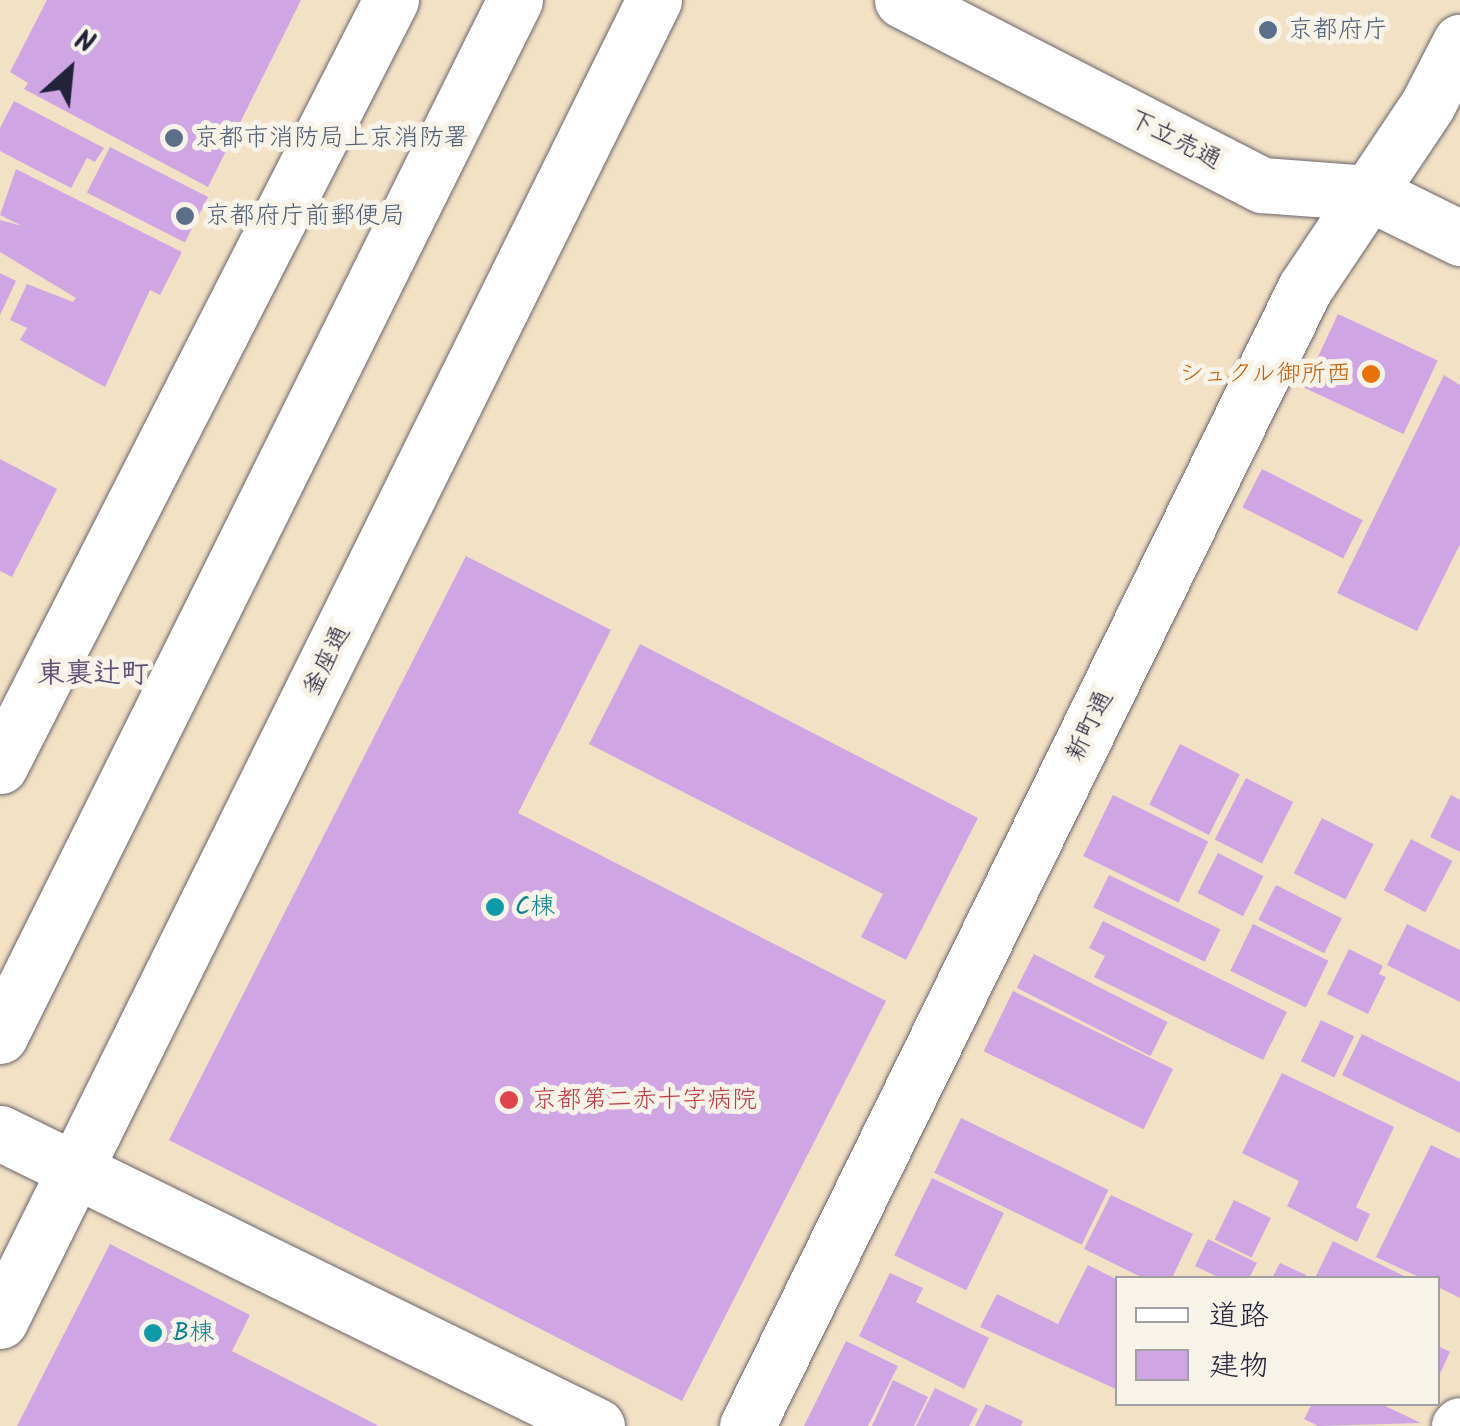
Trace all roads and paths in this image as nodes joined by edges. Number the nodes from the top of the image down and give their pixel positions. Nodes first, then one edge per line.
1 (391, 0) edge
2 (515, 0) edge
3 (654, 0) edge
4 (902, 0) edge
5 (1460, 42) edge
6 (1369, 193) junction
7 (1460, 238) edge
8 (0, 766) edge
9 (0, 1036) edge
10 (0, 1132) edge
11 (76, 1169) junction
12 (0, 1321) edge
13 (597, 1426) edge
14 (747, 1426) edge

1 - 8 street
2 - 9 street
3 - 11 street, 釜座通
4 - 6 street, 下立売通
5 - 6 street, 新町通
6 - 7 street, 下立売通
6 - 14 street, 新町通
10 - 11 street
11 - 12 street, 釜座通
11 - 13 street

